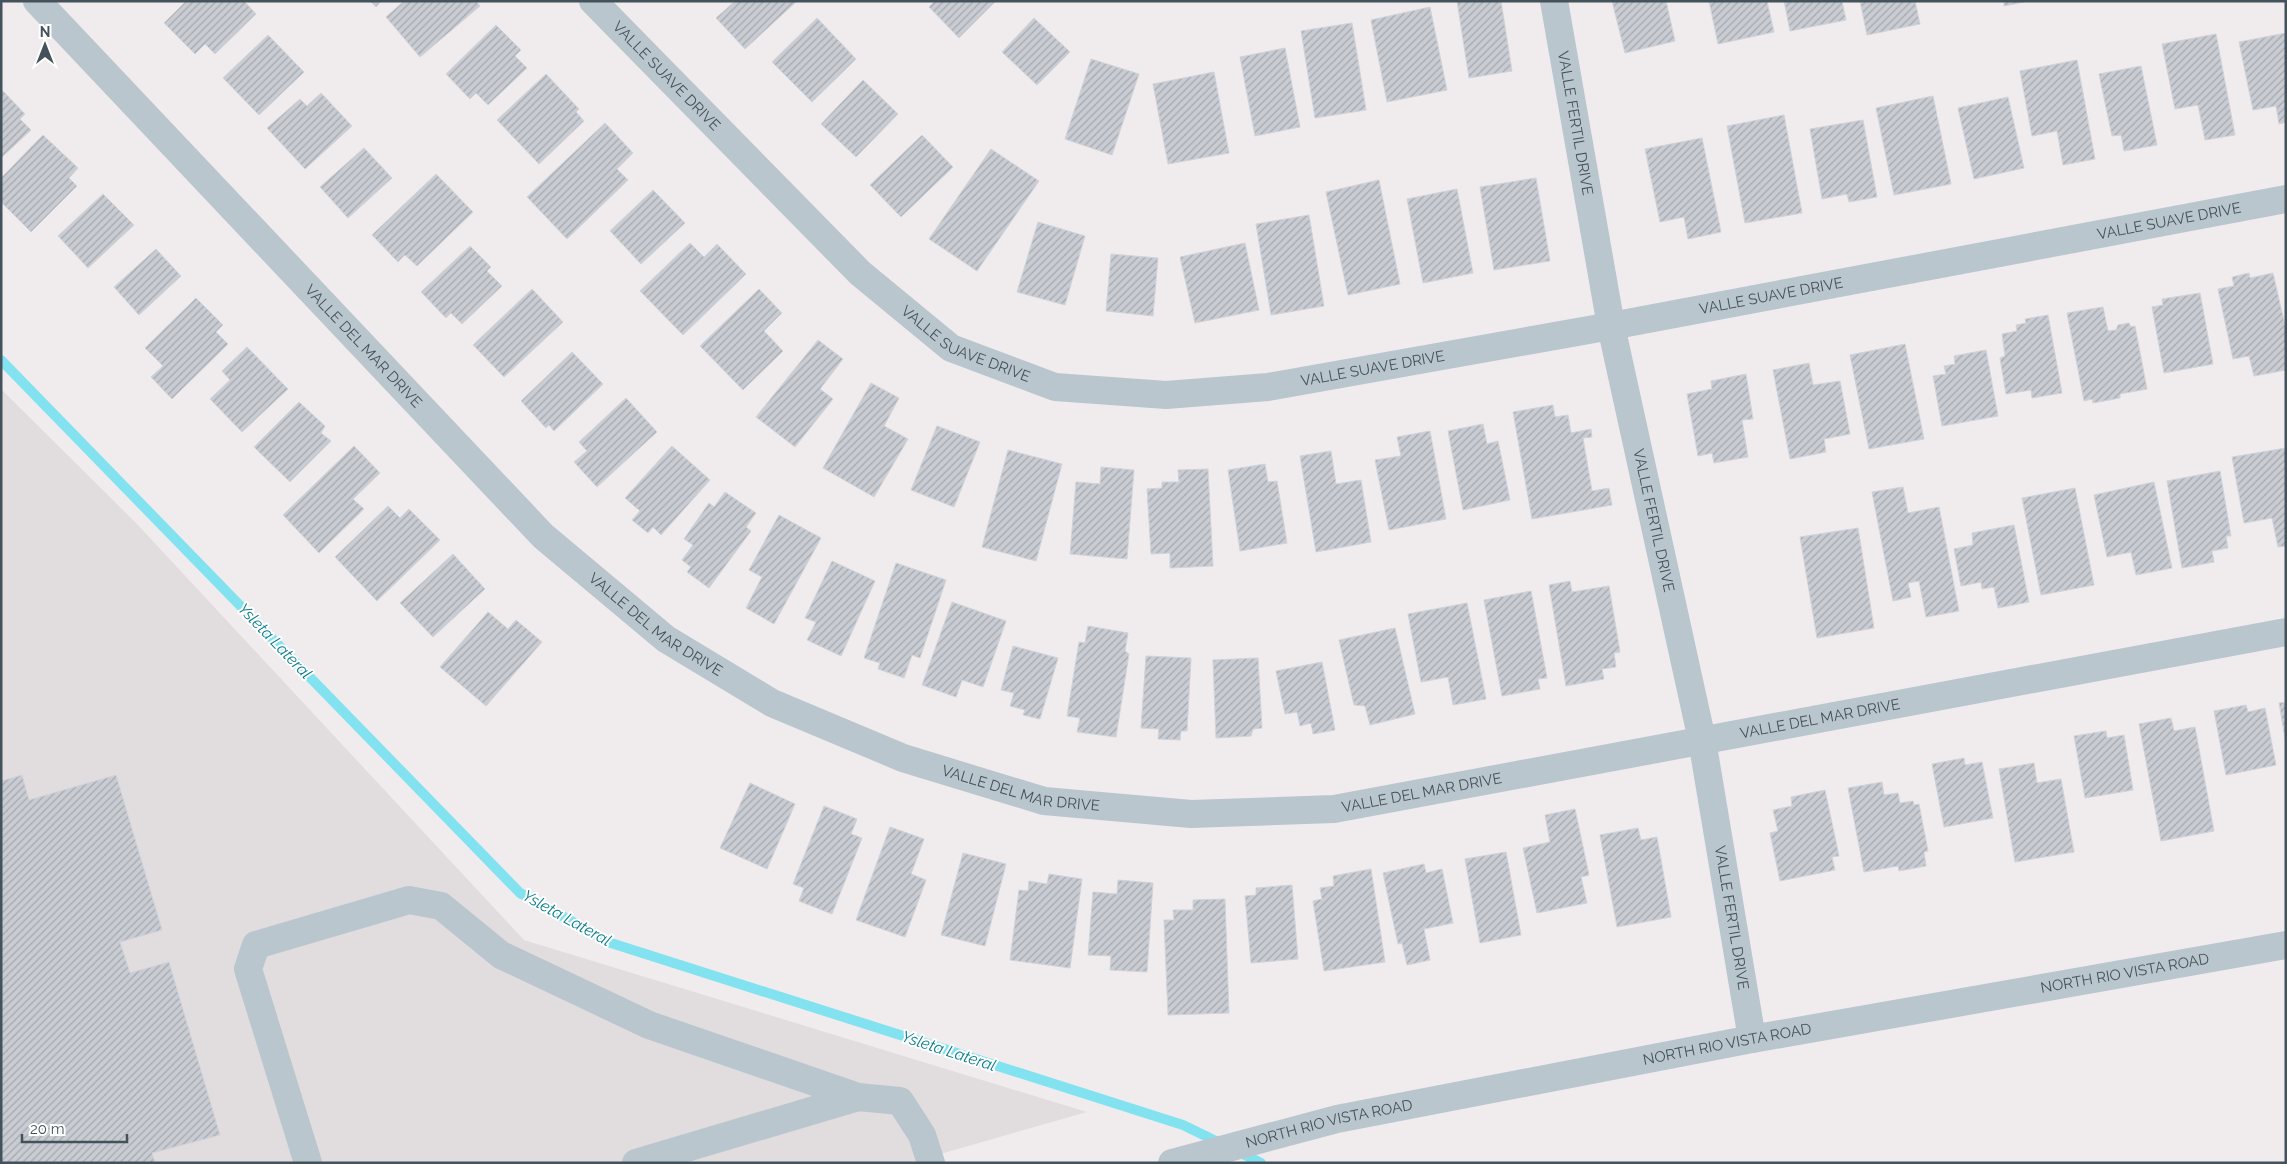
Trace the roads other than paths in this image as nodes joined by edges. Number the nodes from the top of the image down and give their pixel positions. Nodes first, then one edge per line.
1 (37, 1) edge
2 (593, 1) edge
3 (1554, 1) edge
4 (2286, 199) edge
5 (1611, 326) junction
6 (2286, 632) edge
7 (1702, 740) junction
8 (2286, 945) edge
9 (1752, 1039) junction
10 (858, 1097) junction
11 (308, 1163) edge
12 (636, 1163) edge
13 (932, 1163) edge
14 (1172, 1163) edge

1 - 7 street, VALLE DEL MAR DRIVE
2 - 5 street, VALLE SUAVE DRIVE
3 - 5 street, VALLE FERTIL DRIVE
4 - 5 street, VALLE SUAVE DRIVE
5 - 7 street, VALLE FERTIL DRIVE
6 - 7 street, VALLE DEL MAR DRIVE
7 - 9 street, VALLE FERTIL DRIVE
8 - 9 street, NORTH RIO VISTA ROAD
9 - 14 street, NORTH RIO VISTA ROAD
10 - 11 street
10 - 12 street
10 - 13 street

